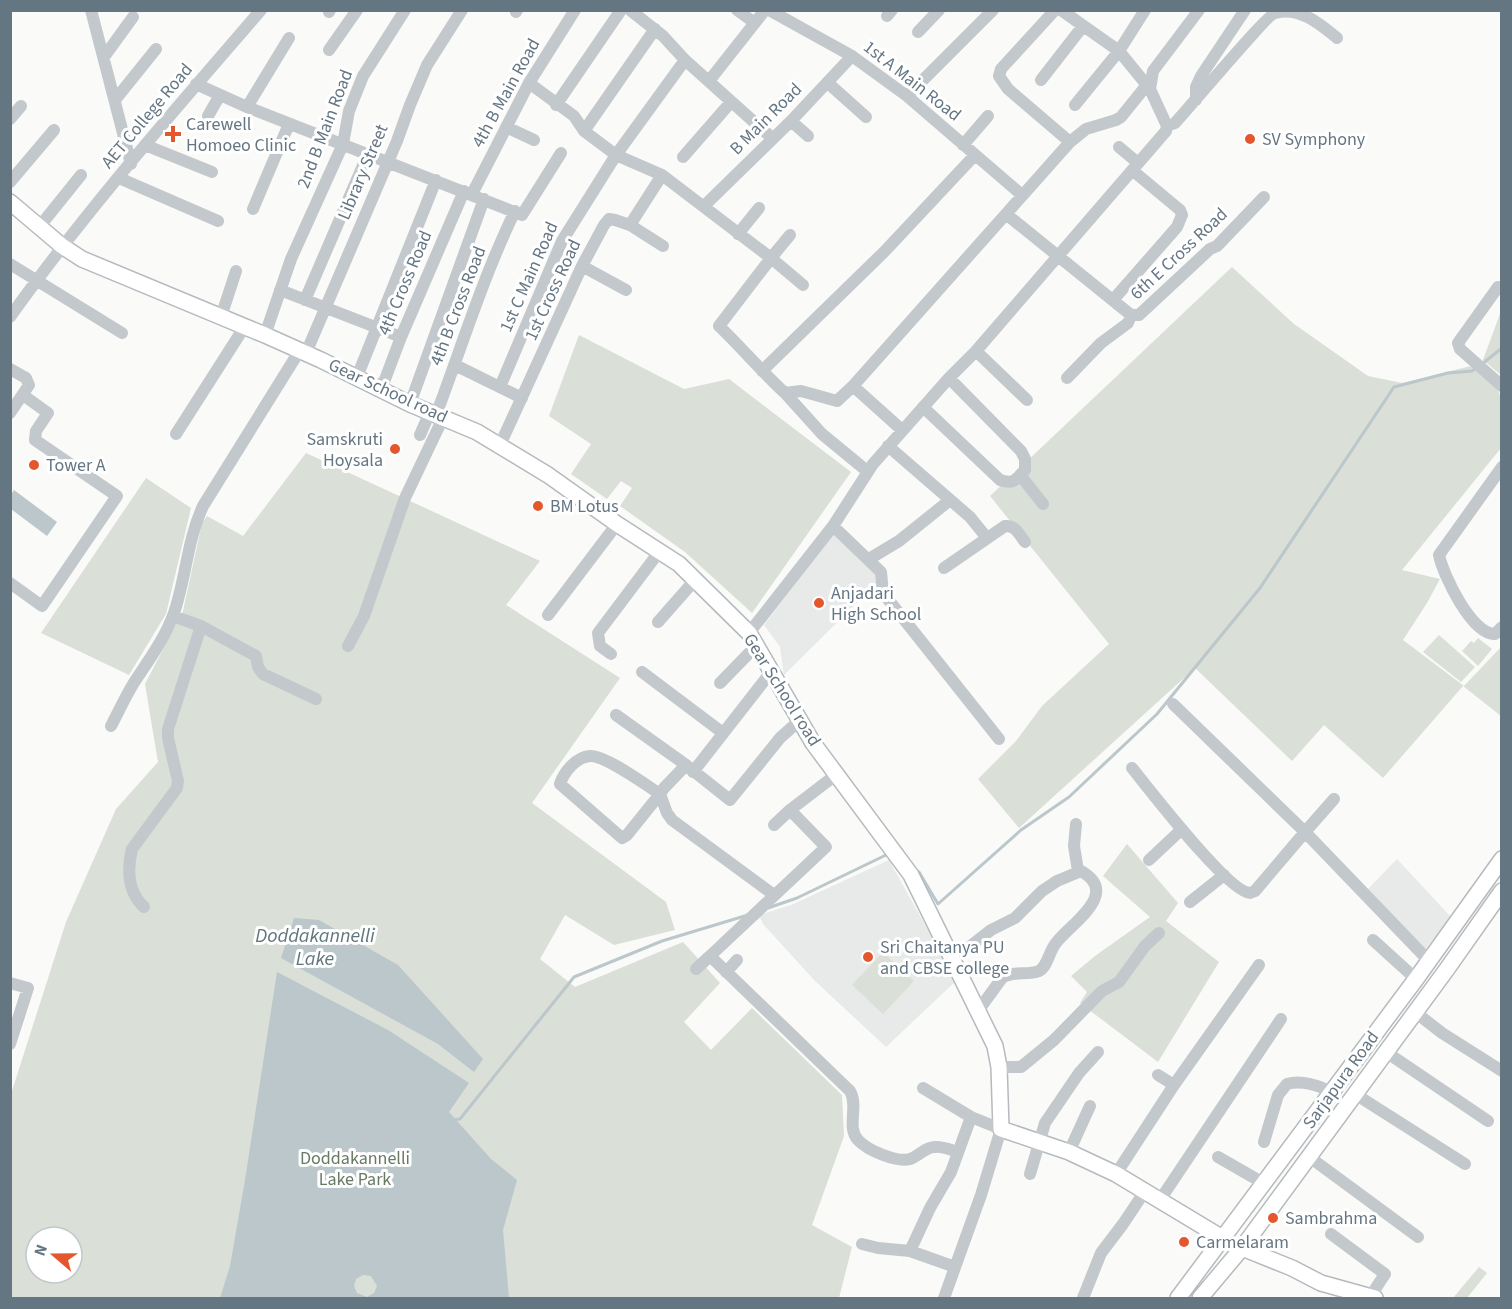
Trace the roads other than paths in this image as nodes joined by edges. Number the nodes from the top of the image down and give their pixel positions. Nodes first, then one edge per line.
1 (92, 10) edge
2 (261, 10) edge
3 (357, 10) edge
4 (405, 10) edge
5 (462, 10) edge
6 (575, 10) edge
7 (621, 10) edge
8 (630, 10) edge
9 (737, 10) edge
10 (767, 10) edge
11 (939, 10) edge
12 (993, 10) edge
13 (1054, 10) edge
14 (1061, 10) edge
15 (1198, 10) edge
16 (1245, 10) edge
17 (1140, 12) edge
18 (133, 17) dead end
19 (755, 23) junction
20 (1083, 26) junction
21 (655, 29) junction
22 (918, 32) dead end
23 (289, 38) dead end
24 (1337, 38) dead end
25 (156, 49) dead end
26 (329, 50) dead end
27 (1119, 51) junction
28 (852, 56) junction
29 (104, 57) junction
30 (686, 60) junction
31 (1041, 80) dead end
32 (709, 81) junction
33 (529, 83) junction
34 (828, 83) junction
35 (196, 84) junction
36 (1148, 87) junction
37 (220, 95) junction
38 (907, 96) junction
39 (116, 100) junction
40 (1196, 100) junction
41 (731, 102) junction
42 (556, 105) junction
43 (1075, 105) dead end
44 (21, 106) dead end
45 (247, 107) junction
46 (208, 116) dead end
47 (988, 116) dead end
48 (866, 117) dead end
49 (10, 119) edge
50 (791, 121) junction
51 (289, 123) junction
52 (1167, 126) junction
53 (506, 127) junction
54 (54, 130) dead end
55 (584, 131) junction
56 (808, 136) dead end
57 (772, 138) junction
58 (534, 140) dead end
59 (1070, 142) junction
60 (343, 144) junction
61 (963, 144) junction
62 (145, 145) junction
63 (1119, 147) dead end
64 (561, 153) dead end
65 (368, 154) junction
66 (616, 155) junction
67 (975, 155) junction
68 (683, 157) dead end
69 (388, 162) junction
70 (131, 164) junction
71 (1135, 166) junction
72 (212, 172) dead end
73 (81, 175) dead end
74 (662, 175) junction
75 (119, 178) junction
76 (436, 180) junction
77 (10, 182) edge
78 (473, 195) junction
79 (1022, 195) junction
80 (1263, 197) dead end
81 (10, 202) edge
82 (704, 206) junction
83 (759, 208) dead end
84 (253, 209) dead end
85 (515, 211) junction
86 (1006, 214) junction
87 (218, 221) dead end
88 (630, 225) junction
89 (40, 226) junction
90 (738, 234) junction
91 (790, 235) dead end
92 (62, 246) junction
93 (663, 246) dead end
94 (1058, 256) junction
95 (771, 258) junction
96 (10, 264) edge
97 (582, 266) junction
98 (236, 271) dead end
99 (37, 281) junction
100 (803, 285) dead end
101 (1498, 287) dead end
102 (280, 290) junction
103 (627, 290) dead end
104 (305, 300) junction
105 (1113, 300) junction
106 (325, 307) junction
107 (1131, 315) junction
108 (221, 317) junction
109 (12, 323) edge
110 (245, 326) junction
111 (378, 328) junction
112 (122, 333) dead end
113 (265, 335) junction
114 (401, 337) junction
115 (303, 351) junction
116 (976, 351) junction
117 (455, 365) junction
118 (10, 369) edge
119 (762, 371) junction
120 (357, 377) junction
121 (949, 378) junction
122 (1067, 378) dead end
123 (1497, 381) edge
124 (853, 386) junction
125 (500, 387) junction
126 (381, 390) junction
127 (786, 393) junction
128 (23, 395) junction
129 (522, 398) junction
130 (1027, 400) dead end
131 (410, 404) junction
132 (923, 407) junction
133 (10, 413) edge
134 (436, 415) junction
135 (902, 430) junction
136 (176, 434) dead end
137 (420, 435) dead end
138 (500, 445) junction
139 (888, 446) junction
140 (1502, 467) edge
141 (867, 471) junction
142 (1020, 475) junction
143 (951, 500) junction
144 (1043, 504) dead end
145 (617, 524) junction
146 (833, 526) junction
147 (987, 538) junction
148 (1025, 542) dead end
149 (659, 552) junction
150 (869, 559) junction
151 (944, 568) dead end
152 (696, 580) junction
153 (10, 583) edge
154 (173, 615) junction
155 (548, 615) dead end
156 (658, 622) dead end
157 (201, 626) junction
158 (1502, 627) edge
159 (753, 640) junction
160 (348, 646) dead end
161 (611, 654) dead end
162 (642, 672) dead end
163 (771, 672) junction
164 (720, 683) dead end
165 (316, 699) dead end
166 (1173, 704) dead end
167 (616, 715) dead end
168 (800, 720) junction
169 (111, 726) dead end
170 (723, 732) junction
171 (999, 739) dead end
172 (689, 768) junction
173 (1132, 768) dead end
174 (837, 774) junction
175 (660, 794) junction
176 (1334, 799) dead end
177 (790, 810) junction
178 (1076, 824) dead end
179 (774, 825) dead end
180 (1182, 829) junction
181 (1305, 832) junction
182 (1502, 859) edge
183 (1149, 860) dead end
184 (1078, 871) junction
185 (1224, 874) junction
186 (1502, 891) edge
187 (774, 895) junction
188 (1191, 902) dead end
189 (144, 907) dead end
190 (1159, 933) dead end
191 (1373, 940) dead end
192 (710, 956) junction
193 (954, 959) junction
194 (737, 960) dead end
195 (1429, 961) junction
196 (1258, 965) dead end
197 (696, 969) dead end
198 (726, 972) junction
199 (1416, 979) junction
200 (10, 983) edge
201 (978, 1011) junction
202 (1415, 1012) junction
203 (1281, 1018) dead end
204 (10, 1044) edge
205 (1098, 1052) dead end
206 (1386, 1052) junction
207 (999, 1067) junction
208 (1502, 1071) edge
209 (1158, 1075) dead end
210 (1174, 1085) junction
211 (922, 1088) dead end
212 (1332, 1093) junction
213 (1355, 1094) junction
214 (1090, 1106) dead end
215 (971, 1116) junction
216 (1488, 1121) dead end
217 (1001, 1129) junction
218 (1039, 1142) junction
219 (1264, 1142) dead end
220 (958, 1152) junction
221 (1069, 1152) junction
222 (1308, 1156) junction
223 (1218, 1157) dead end
224 (1465, 1164) dead end
225 (1030, 1174) dead end
226 (1116, 1174) junction
227 (1264, 1184) junction
228 (1145, 1191) junction
229 (1160, 1200) junction
230 (1331, 1234) dead end
231 (1418, 1237) dead end
232 (1224, 1239) junction
233 (862, 1244) dead end
234 (1242, 1248) junction
235 (910, 1251) junction
236 (955, 1267) junction
237 (1373, 1298) edge
238 (944, 1299) edge
239 (1083, 1299) edge
240 (1178, 1299) edge
241 (1200, 1299) edge

1 - 29 street
2 - 35 street, AET College Road
3 - 26 street
4 - 60 street, 2nd B Main Road
5 - 69 street, Library Street
6 - 33 street, 4th B Main Road
7 - 42 street
8 - 21 street
9 - 19 street
10 - 19 street
10 - 28 street, 1st A Main Road
11 - 22 street
12 - 38 street
13 - 59 street
14 - 20 street
15 - 36 street
16 - 40 street
17 - 27 street
18 - 29 street
19 - 32 street
20 - 27 street
20 - 31 street
21 - 30 street
21 - 55 street
23 - 45 street
24 - 40 street
25 - 39 street
27 - 36 street
27 - 43 street
28 - 34 street, B Main Road
28 - 38 street, 1st A Main Road
29 - 39 street
30 - 32 street
30 - 66 street, 1st C Main Road
32 - 41 street
33 - 42 street
33 - 53 street, 4th B Main Road
34 - 48 street
34 - 50 street, B Main Road
35 - 37 street
35 - 62 street, AET College Road
36 - 52 street
36 - 59 street
37 - 45 street
37 - 46 street
38 - 61 street, 1st A Main Road
39 - 70 street
40 - 52 street
41 - 57 street
41 - 68 street
42 - 55 street
44 - 49 street
45 - 51 street
47 - 61 street
50 - 56 street
50 - 57 street, B Main Road
51 - 60 street
51 - 84 street
52 - 71 street
53 - 58 street
53 - 78 street, 4th B Main Road
54 - 77 street
55 - 66 street
57 - 82 street, B Main Road
59 - 79 street
60 - 65 street
60 - 102 street, 2nd B Main Road
61 - 67 street, 1st A Main Road
62 - 70 street, AET College Road
62 - 72 street
63 - 71 street
64 - 85 street, 4th B Cross Road
65 - 69 street
65 - 104 street
66 - 74 street
66 - 125 street, 1st C Main Road
67 - 79 street, 1st A Main Road
67 - 119 street
69 - 76 street
69 - 106 street, Library Street
70 - 75 street, AET College Road
71 - 94 street
71 - 105 street
73 - 89 street
74 - 82 street
74 - 88 street
75 - 87 street
75 - 92 street, AET College Road
76 - 78 street
76 - 111 street
78 - 85 street
78 - 114 street, 4th Cross Road
78 - 131 street
79 - 86 street
80 - 107 street, 6th E Cross Road
81 - 89 main road, Gear School road
82 - 90 street
83 - 90 street
85 - 117 street, 4th B Cross Road
86 - 94 street, 6th E Cross Road
86 - 124 street
88 - 93 street
88 - 97 street, 1st Cross Road
89 - 92 main road, Gear School road
90 - 95 street
91 - 95 street
92 - 99 street, AET College Road
92 - 108 main road, Gear School road
94 - 105 street, 6th E Cross Road
94 - 116 street
95 - 100 street
95 - 119 street
96 - 99 street
97 - 103 street
97 - 129 street, 1st Cross Road
98 - 108 street
99 - 109 street, AET College Road
99 - 112 street
101 - 123 street
102 - 104 street
102 - 113 street, 2nd B Main Road
104 - 106 street
105 - 107 street, 6th E Cross Road
106 - 111 street
106 - 115 street, Library Street
107 - 122 street
108 - 110 main road, Gear School road
110 - 113 main road, Gear School road
110 - 136 street
111 - 114 street
111 - 120 street
113 - 115 main road, Gear School road
114 - 126 street, 4th Cross Road
115 - 120 main road, Gear School road
115 - 154 street, Library Street
116 - 121 street
116 - 130 street
117 - 125 street
117 - 134 street, 4th B Cross Road
118 - 128 street
119 - 127 street
120 - 126 main road, Gear School road
121 - 132 street
121 - 142 street
124 - 127 street
124 - 135 street
125 - 129 street
126 - 131 main road, Gear School road
127 - 141 street
128 - 133 street
128 - 153 street
129 - 138 street, 1st Cross Road
131 - 134 main road, Gear School road
132 - 135 street
132 - 142 street
134 - 137 street
134 - 138 main road, Gear School road
134 - 160 street
135 - 139 street
138 - 145 main road, Gear School road
139 - 141 street
139 - 143 street
140 - 158 street
141 - 146 street
142 - 144 street
143 - 147 street
143 - 150 street
145 - 149 main road, Gear School road
145 - 155 street
146 - 150 street
146 - 159 street
147 - 148 street
147 - 151 street
149 - 152 main road, Gear School road
149 - 161 street
150 - 171 street
152 - 156 street
152 - 159 main road, Gear School road
154 - 157 street
154 - 169 street, Library Street
157 - 165 street
157 - 189 street
159 - 163 main road, Gear School road
159 - 164 street
162 - 170 street
163 - 168 main road, Gear School road
163 - 170 street
166 - 181 street
167 - 172 street
168 - 172 street
168 - 174 main road, Gear School road
170 - 172 street
172 - 175 street
173 - 180 street
174 - 177 street
174 - 193 main road, Gear School road
175 - 175 street
175 - 187 street
176 - 181 street
177 - 179 street
177 - 187 street
178 - 184 street
180 - 183 street
180 - 185 street
181 - 185 street
181 - 195 street
182 - 195 main road, Sarjapura Road
184 - 193 street
184 - 201 street
185 - 188 street
186 - 202 main road, Sarjapura Road
187 - 192 street
190 - 207 street
191 - 199 street
192 - 197 street
192 - 198 street
193 - 201 main road, Gear School road
194 - 198 street
195 - 199 main road, Sarjapura Road
196 - 210 street
198 - 220 street
199 - 212 main road, Sarjapura Road
200 - 204 street
201 - 207 main road, Gear School road
202 - 206 main road, Sarjapura Road
202 - 208 street
203 - 229 street
205 - 218 street
206 - 213 main road, Sarjapura Road
206 - 216 street
207 - 217 main road, Gear School road
209 - 210 street
210 - 226 street
211 - 215 street
212 - 219 street
212 - 227 main road, Sarjapura Road
213 - 222 main road, Sarjapura Road
213 - 224 street
214 - 221 street
215 - 217 street
215 - 220 street
217 - 218 main road
217 - 236 street
218 - 221 main road
218 - 225 street
220 - 235 street
221 - 226 main road
222 - 231 street
222 - 234 main road, Sarjapura Road
223 - 227 street
226 - 228 main road
227 - 232 main road, Sarjapura Road
228 - 229 main road
228 - 239 street
229 - 232 main road
230 - 237 street
232 - 240 main road, Sarjapura Road
233 - 235 street
234 - 237 main road
234 - 241 main road, Sarjapura Road
235 - 236 street
236 - 238 street

